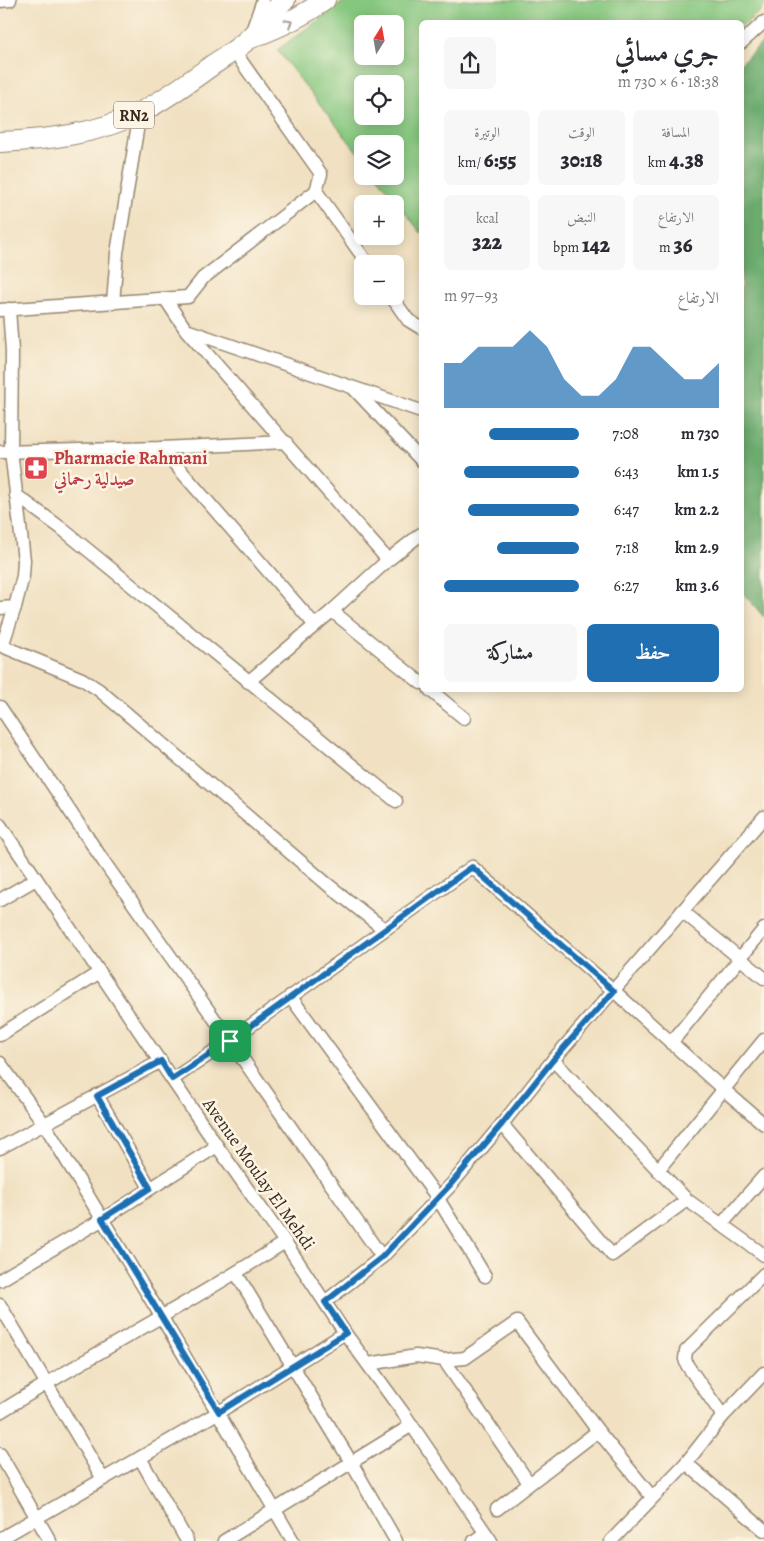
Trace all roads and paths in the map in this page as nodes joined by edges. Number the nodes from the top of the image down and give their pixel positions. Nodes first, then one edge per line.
1 (10, 0) edge
2 (262, 0) edge
3 (285, 0) edge
4 (325, 0) edge
5 (0, 1) edge
6 (764, 22) edge
7 (250, 38) junction
8 (744, 40) edge
9 (234, 51) junction
10 (140, 112) junction
11 (0, 142) edge
12 (316, 190) junction
13 (362, 255) edge
14 (166, 300) junction
15 (113, 303) junction
16 (397, 305) edge
17 (4, 310) edge
18 (419, 327) edge
19 (186, 330) junction
20 (353, 388) junction
21 (419, 410) edge
22 (286, 442) junction
23 (162, 448) junction
24 (6, 452) edge
25 (419, 458) edge
26 (16, 495) junction
27 (419, 539) edge
28 (388, 560) junction
29 (15, 607) junction
30 (0, 608) edge
31 (332, 611) junction
32 (314, 624) junction
33 (1, 648) edge
34 (419, 681) edge
35 (248, 682) junction
36 (432, 692) edge
37 (0, 706) edge
38 (464, 718) dead end
39 (396, 801) dead end
40 (764, 817) edge
41 (0, 825) edge
42 (36, 879) junction
43 (0, 900) edge
44 (682, 912) junction
45 (764, 928) edge
46 (384, 929) junction
47 (740, 958) junction
48 (100, 972) junction
49 (764, 978) edge
50 (614, 991) junction
51 (290, 996) junction
52 (0, 1035) edge
53 (764, 1040) edge
54 (230, 1041) junction
55 (671, 1043) junction
56 (553, 1060) junction
57 (161, 1061) junction
58 (0, 1063) edge
59 (172, 1079) junction
60 (724, 1090) junction
61 (97, 1096) junction
62 (502, 1124) junction
63 (764, 1124) edge
64 (45, 1125) junction
65 (217, 1146) junction
66 (0, 1148) edge
67 (658, 1170) junction
68 (764, 1176) edge
69 (150, 1188) junction
70 (437, 1197) junction
71 (687, 1200) junction
72 (102, 1219) junction
73 (722, 1225) junction
74 (285, 1242) junction
75 (764, 1255) edge
76 (382, 1257) junction
77 (236, 1273) junction
78 (764, 1274) edge
79 (484, 1276) dead end
80 (0, 1280) edge
81 (325, 1302) junction
82 (0, 1305) edge
83 (162, 1316) junction
84 (346, 1333) junction
85 (444, 1360) junction
86 (369, 1364) junction
87 (292, 1367) junction
88 (764, 1373) edge
89 (46, 1383) junction
90 (0, 1412) edge
91 (219, 1412) junction
92 (723, 1416) junction
93 (412, 1425) junction
94 (598, 1431) junction
95 (0, 1454) edge
96 (140, 1458) junction
97 (351, 1462) junction
98 (686, 1463) junction
99 (103, 1479) junction
100 (529, 1484) junction
101 (652, 1497) junction
102 (497, 1509) dead end
103 (275, 1511) junction
104 (36, 1518) junction
105 (764, 1530) edge
106 (488, 1537) edge
107 (619, 1538) edge
108 (0, 1539) edge
109 (50, 1541) edge
110 (187, 1541) edge
111 (224, 1541) edge
112 (293, 1541) edge
113 (396, 1541) edge
114 (474, 1541) edge

1 - 5 street
2 - 7 street
3 - 7 main road, RN2
7 -> 4 main road, RN2
6 - 8 street
7 - 9 main road, RN2
9 - 10 main road, RN2
9 - 12 street
10 - 11 main road, RN2
10 - 15 street
12 - 13 street
12 - 14 street
14 - 15 street
14 - 19 street
15 - 17 street
16 - 18 street
17 - 24 street
19 - 20 street
19 - 22 street
20 - 21 street
20 - 25 street
22 - 23 street
22 - 28 street
23 - 24 street
23 - 32 street
24 - 26 street
26 - 29 street
26 - 35 street
27 - 28 street
28 - 31 street
29 - 30 street
29 - 33 street
31 - 32 street
31 - 34 street
32 - 35 street
33 - 46 street
35 - 39 street
36 - 38 street
37 - 54 street
40 - 44 street
41 - 42 street, Avenue Moulay El Mehdi
42 - 43 street
42 - 48 street, Avenue Moulay El Mehdi
44 - 47 street
44 - 50 street
45 - 47 street
46 - 50 street
46 - 51 street
47 - 49 street
47 - 55 street
48 - 52 street
48 - 57 street, Avenue Moulay El Mehdi
50 - 55 street
50 - 56 street
51 - 54 street
51 - 70 street
53 - 60 street
54 - 59 street
54 - 76 street
55 - 60 street
56 - 62 street
56 - 67 street
57 - 59 street, Avenue Moulay El Mehdi
57 - 61 street
58 - 64 street
59 - 65 street, Avenue Moulay El Mehdi
60 - 63 street
60 - 67 street
61 - 64 street
61 - 69 street
62 - 70 street
62 - 71 street
64 - 66 street
64 - 72 street
65 - 69 street
65 - 74 street, Avenue Moulay El Mehdi
67 - 71 street
68 - 73 street
69 - 72 street
70 - 76 street
70 - 79 street
71 - 73 street
72 - 80 street
72 - 83 street
73 - 75 street
74 - 77 street
74 - 81 street, Avenue Moulay El Mehdi
76 - 81 street
77 - 83 street
77 - 87 street
78 - 92 street
81 - 84 street, Avenue Moulay El Mehdi
82 - 89 street
83 - 89 street
83 - 91 street
84 - 86 street, Avenue Moulay El Mehdi
84 - 87 street
85 - 86 street
85 - 94 street
85 - 100 street
86 - 93 street, Avenue Moulay El Mehdi
87 - 91 street
87 - 97 street
88 - 92 street
89 - 90 street
89 - 99 street
91 - 96 street
91 - 103 street
92 - 98 street
93 - 97 street
93 - 106 street, Avenue Moulay El Mehdi
94 - 100 street
94 - 101 street
95 - 104 street
96 - 99 street
96 - 110 street
97 - 103 street
97 - 113 street
98 - 101 street
98 - 105 street
99 - 104 street
100 - 102 street
101 - 107 street
103 - 111 street
103 - 112 street
104 - 108 street
104 - 109 street
106 - 114 street

